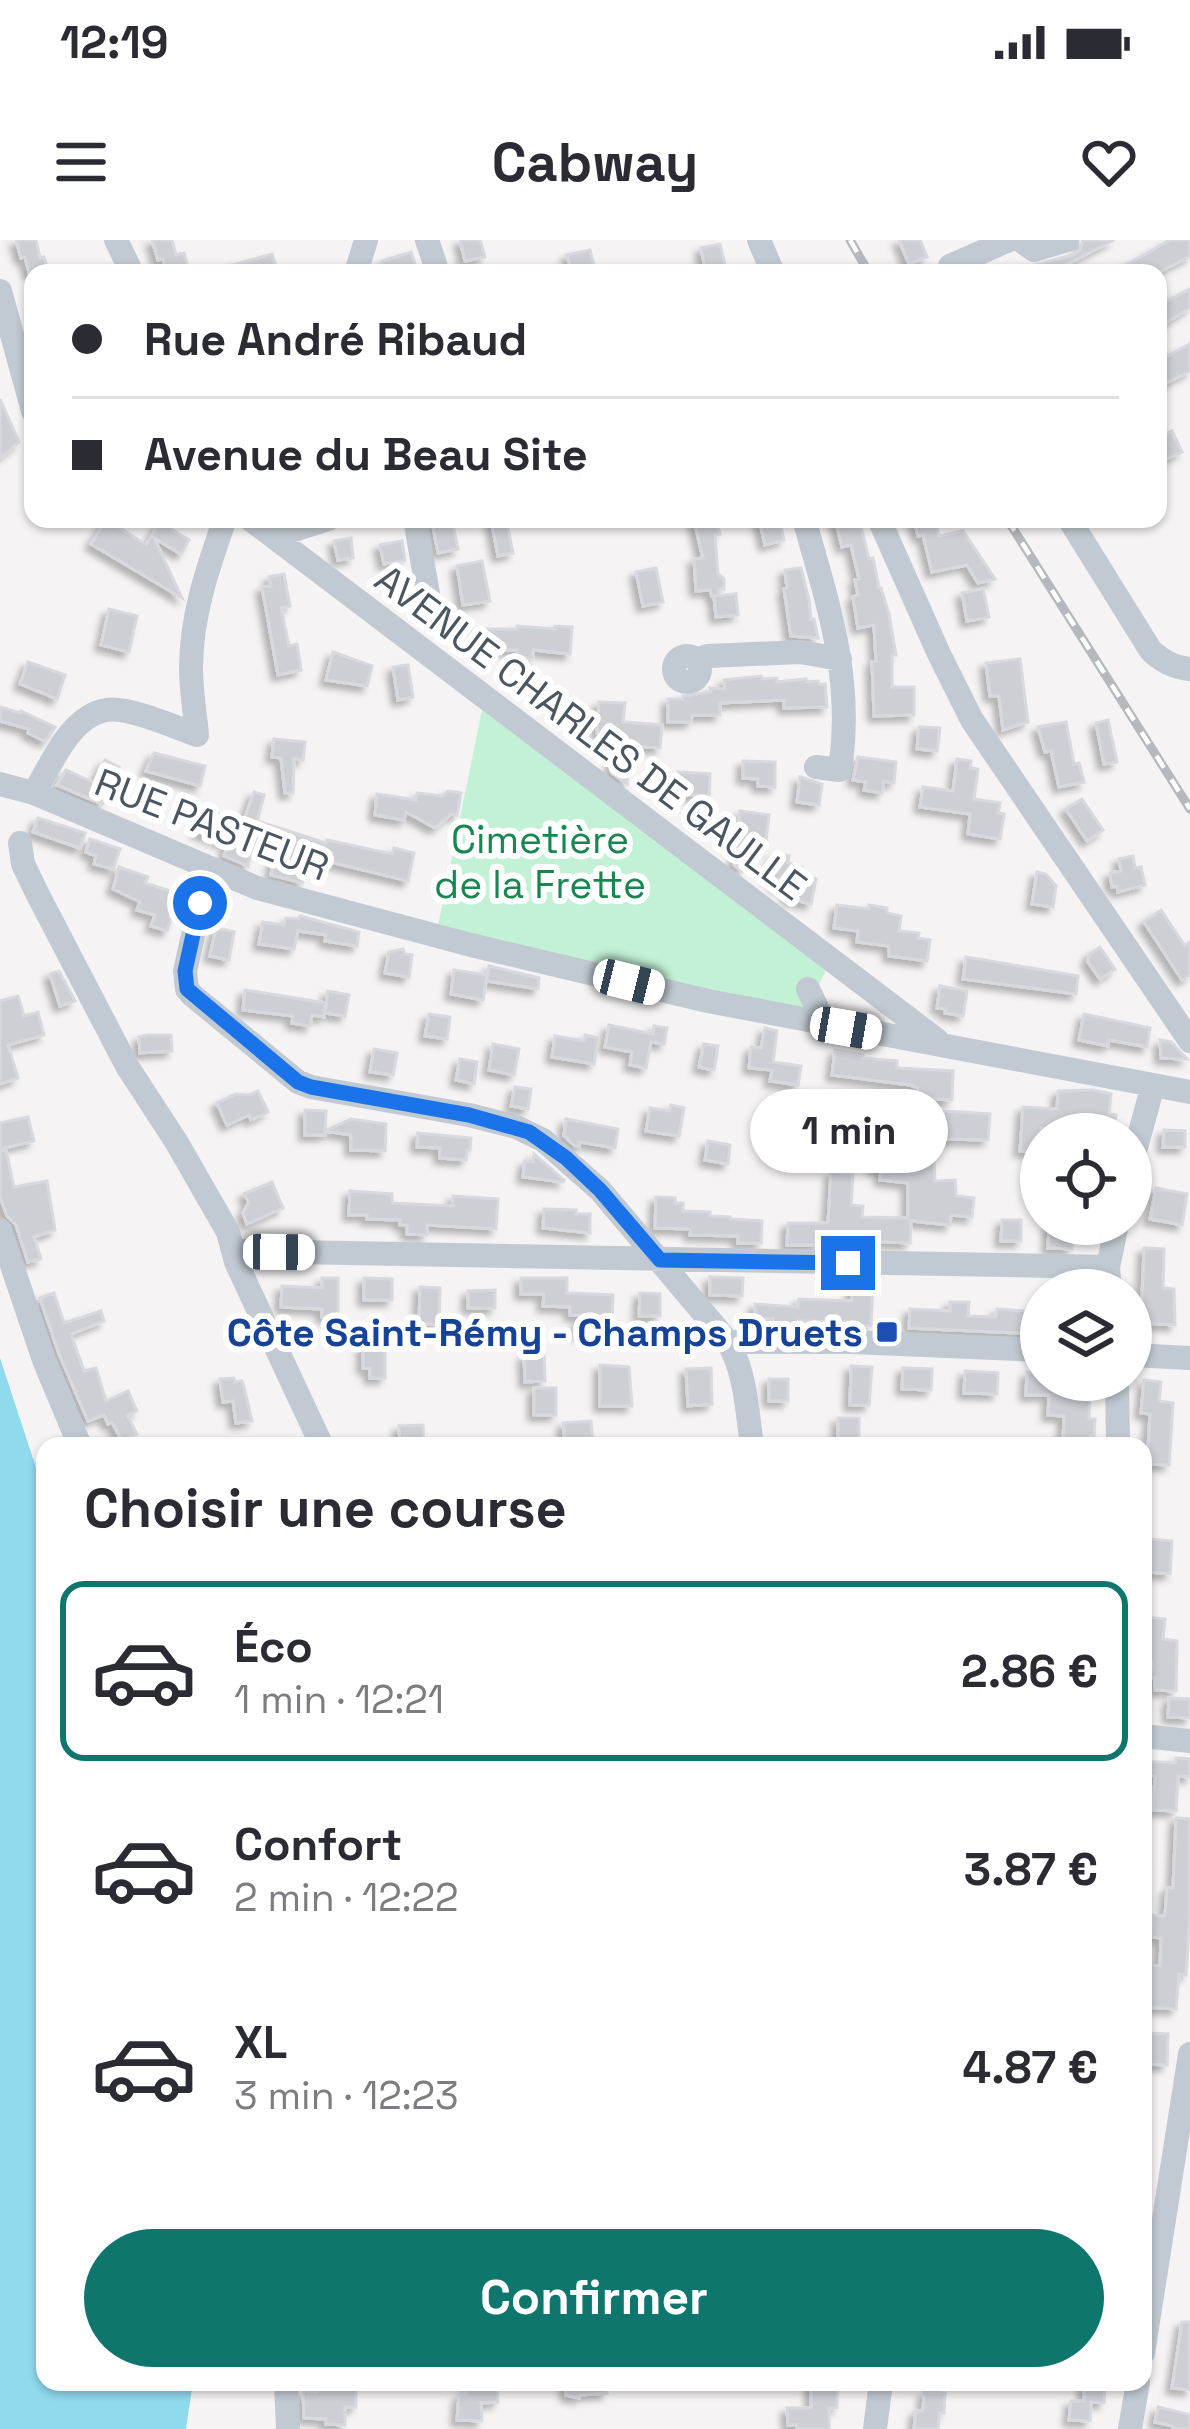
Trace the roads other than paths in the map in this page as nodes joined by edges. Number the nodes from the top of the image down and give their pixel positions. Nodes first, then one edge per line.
1 (1009, 240) edge
2 (1020, 240) edge
3 (1067, 240) edge
4 (961, 264) edge
5 (0, 291) edge
6 (24, 378) edge
7 (222, 528) edge
8 (263, 528) edge
9 (300, 528) edge
10 (417, 528) edge
11 (806, 528) edge
12 (883, 528) edge
13 (1075, 528) edge
14 (275, 536) junction
15 (431, 611) dead end
16 (840, 659) junction
17 (696, 660) dead end
18 (1190, 669) edge
19 (816, 767) dead end
20 (0, 784) edge
21 (34, 793) junction
22 (20, 843) dead end
23 (208, 868) junction
24 (808, 989) dead end
25 (827, 1024) junction
26 (1190, 1042) edge
27 (943, 1045) junction
28 (1153, 1085) junction
29 (1190, 1092) edge
30 (1145, 1113) edge
31 (0, 1230) edge
32 (235, 1251) junction
33 (660, 1260) junction
34 (1020, 1275) edge
35 (728, 1342) junction
36 (1020, 1349) edge
37 (1152, 1356) edge
38 (1190, 1358) edge
39 (1117, 1401) edge
40 (76, 1437) edge
41 (318, 1437) edge
42 (751, 1437) edge
43 (1118, 1437) edge
44 (1152, 1737) edge
45 (1190, 1741) edge
46 (1190, 2054) edge
47 (1152, 2296) edge
48 (286, 2391) edge
49 (880, 2391) edge
50 (1136, 2391) edge
51 (288, 2429) edge
52 (875, 2429) edge
53 (1130, 2429) edge

1 - 4 street
2 - 3 street
5 - 6 street
7 - 21 street
8 - 14 street, AVENUE CHARLES DE GAULLE
9 - 14 street
10 - 15 street
11 - 16 street
12 - 26 street
13 - 18 street
14 - 27 street, AVENUE CHARLES DE GAULLE
16 - 17 street
16 - 19 street
20 - 21 street, RUE PASTEUR
21 - 23 street, RUE PASTEUR
22 - 32 street
23 - 25 street, RUE PASTEUR
23 - 33 street
24 - 25 street
25 - 27 street, RUE PASTEUR
27 - 28 street, RUE PASTEUR
28 - 29 street, RUE PASTEUR
28 - 30 street
31 - 40 street
32 - 33 street
32 - 41 street
33 - 34 street
33 - 35 street
35 - 36 street
35 - 42 street
37 - 38 street
39 - 43 street
44 - 45 street
46 - 47 street
48 - 51 street
49 - 52 street
50 - 53 street

